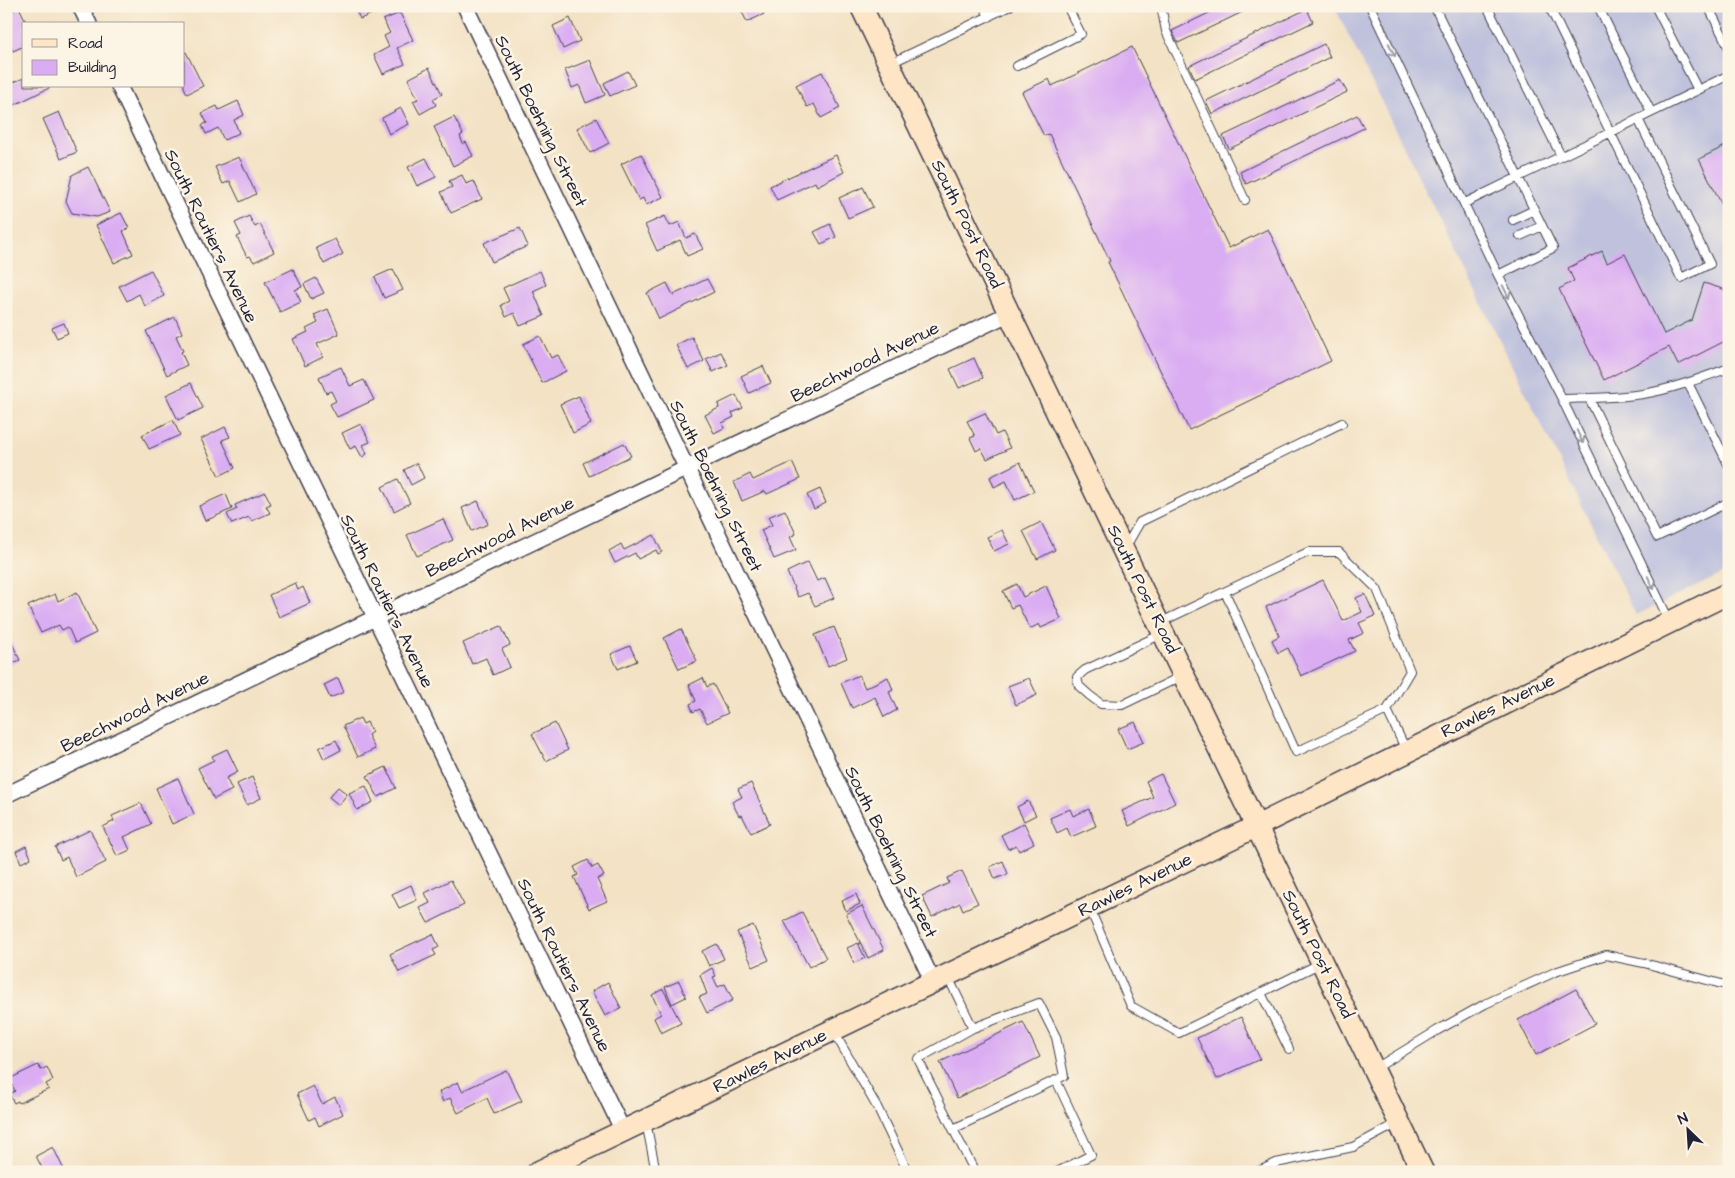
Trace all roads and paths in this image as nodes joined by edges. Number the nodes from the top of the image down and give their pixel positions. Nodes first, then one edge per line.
1 (80, 6) edge
2 (465, 6) edge
3 (862, 6) edge
4 (984, 6) edge
5 (1010, 6) edge
6 (1066, 6) edge
7 (1161, 6) edge
8 (1370, 6) edge
9 (1434, 6) edge
10 (1487, 6) edge
11 (1548, 6) edge
12 (1598, 6) edge
13 (1655, 6) edge
14 (1708, 6) edge
15 (989, 17) junction
16 (88, 22) edge
17 (1729, 48) edge
18 (889, 64) junction
19 (1017, 66) dead end
20 (1729, 75) edge
21 (120, 88) edge
22 (1698, 90) junction
23 (1651, 112) junction
24 (1638, 119) junction
25 (1610, 131) junction
26 (1561, 156) junction
27 (1517, 177) junction
28 (1245, 200) dead end
29 (1464, 203) junction
30 (1534, 210) junction
31 (1513, 220) dead end
32 (1542, 226) junction
33 (1520, 236) dead end
34 (1498, 275) junction
35 (1010, 313) junction
36 (1729, 368) edge
37 (1688, 383) junction
38 (1589, 398) junction
39 (1562, 399) junction
40 (1342, 422) dead end
41 (1729, 466) edge
42 (686, 468) junction
43 (1729, 502) edge
44 (1124, 550) junction
45 (1225, 592) junction
46 (1729, 593) edge
47 (374, 618) junction
48 (1670, 622) junction
49 (1162, 628) junction
50 (1184, 675) junction
51 (1387, 710) junction
52 (1407, 752) junction
53 (6, 795) edge
54 (1257, 826) junction
55 (1089, 907) junction
56 (1322, 962) junction
57 (940, 979) junction
58 (1729, 986) edge
59 (1261, 993) junction
60 (973, 1028) junction
61 (833, 1030) junction
62 (1289, 1049) dead end
63 (1374, 1070) junction
64 (1056, 1080) junction
65 (646, 1120) junction
66 (1400, 1122) junction
67 (953, 1129) junction
68 (623, 1131) junction
69 (538, 1172) edge
70 (656, 1172) edge
71 (908, 1172) edge
72 (975, 1172) edge
73 (1057, 1172) edge
74 (1257, 1172) edge
75 (1423, 1172) edge

1 - 16 street
2 - 42 street, South Boehning Street
3 - 18 street, South Post Road
4 - 15 lane
5 - 15 lane
6 - 19 lane
7 - 28 lane
8 -> 29 lane
9 - 27 lane
10 - 26 lane
11 - 25 lane
12 - 23 lane
13 - 22 lane
14 - 17 lane
15 - 18 lane
18 - 35 street, South Post Road
20 - 22 lane
21 - 47 street, South Routiers Avenue
22 - 23 lane
23 - 24 lane
24 - 25 lane
24 - 25 lane
25 - 26 lane
26 - 27 lane
27 - 29 lane
27 - 30 lane
29 - 34 lane
30 - 31 lane
30 - 32 lane
32 - 33 lane
32 - 34 lane
34 -> 39 lane
35 - 42 street, Beechwood Avenue
35 - 44 street, South Post Road
36 - 37 lane
37 - 38 lane
37 - 41 lane
38 - 39 lane
38 - 43 lane
39 -> 48 lane
40 - 44 lane
42 - 47 street, Beechwood Avenue
42 - 57 street, South Boehning Street
44 - 49 street, South Post Road
45 - 49 lane
45 - 51 lane
45 - 51 lane
46 - 48 street, Rawles Avenue
47 - 53 street, Beechwood Avenue
47 - 68 street, South Routiers Avenue
48 - 52 street, Rawles Avenue
49 - 50 street, South Post Road
49 - 50 lane
50 - 54 street, South Post Road
51 - 52 lane
52 - 54 street, Rawles Avenue
54 - 55 street, Rawles Avenue
54 - 56 street, South Post Road
55 - 57 street, Rawles Avenue
55 - 59 lane
56 - 59 lane
56 - 63 street, South Post Road
57 - 60 lane
57 - 61 street, Rawles Avenue
58 - 63 lane
59 - 62 lane
60 - 64 lane
60 - 67 lane
61 - 65 street, Rawles Avenue
61 - 71 lane
63 - 66 street, South Post Road
64 - 67 lane
64 - 73 lane
65 - 68 street, Rawles Avenue
65 - 70 lane
66 - 74 lane
66 - 75 street, South Post Road
67 - 72 lane
68 - 69 street, Rawles Avenue

